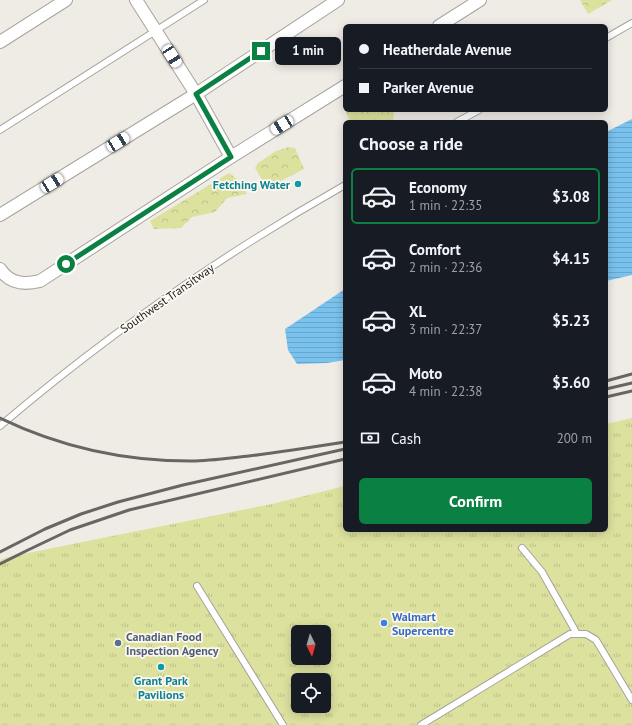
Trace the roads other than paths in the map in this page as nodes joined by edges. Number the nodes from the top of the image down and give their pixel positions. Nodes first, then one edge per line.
1 (66, 0) edge
2 (136, 0) edge
3 (204, 0) edge
4 (338, 0) edge
5 (480, 0) edge
6 (632, 23) edge
7 (442, 24) edge
8 (156, 31) junction
9 (608, 37) edge
10 (0, 42) edge
11 (343, 87) edge
12 (196, 94) junction
13 (474, 112) edge
14 (460, 120) edge
15 (0, 130) edge
16 (231, 157) junction
17 (343, 186) edge
18 (0, 215) edge
19 (0, 269) edge
20 (0, 426) edge
21 (522, 548) dead end
22 (197, 586) dead end
23 (577, 634) junction
24 (632, 700) edge
25 (283, 725) edge
26 (421, 725) edge

1 - 10 street
2 - 8 street
3 - 8 lane
4 - 12 street
5 - 7 street
6 - 9 lane
8 - 12 street
8 - 15 lane
11 - 16 street
12 - 16 street
12 - 18 street
13 - 14 lane
16 - 19 street
17 - 20 lane, Southwest Transitway
21 - 23 lane
22 - 25 lane
23 - 24 lane
23 - 26 lane

